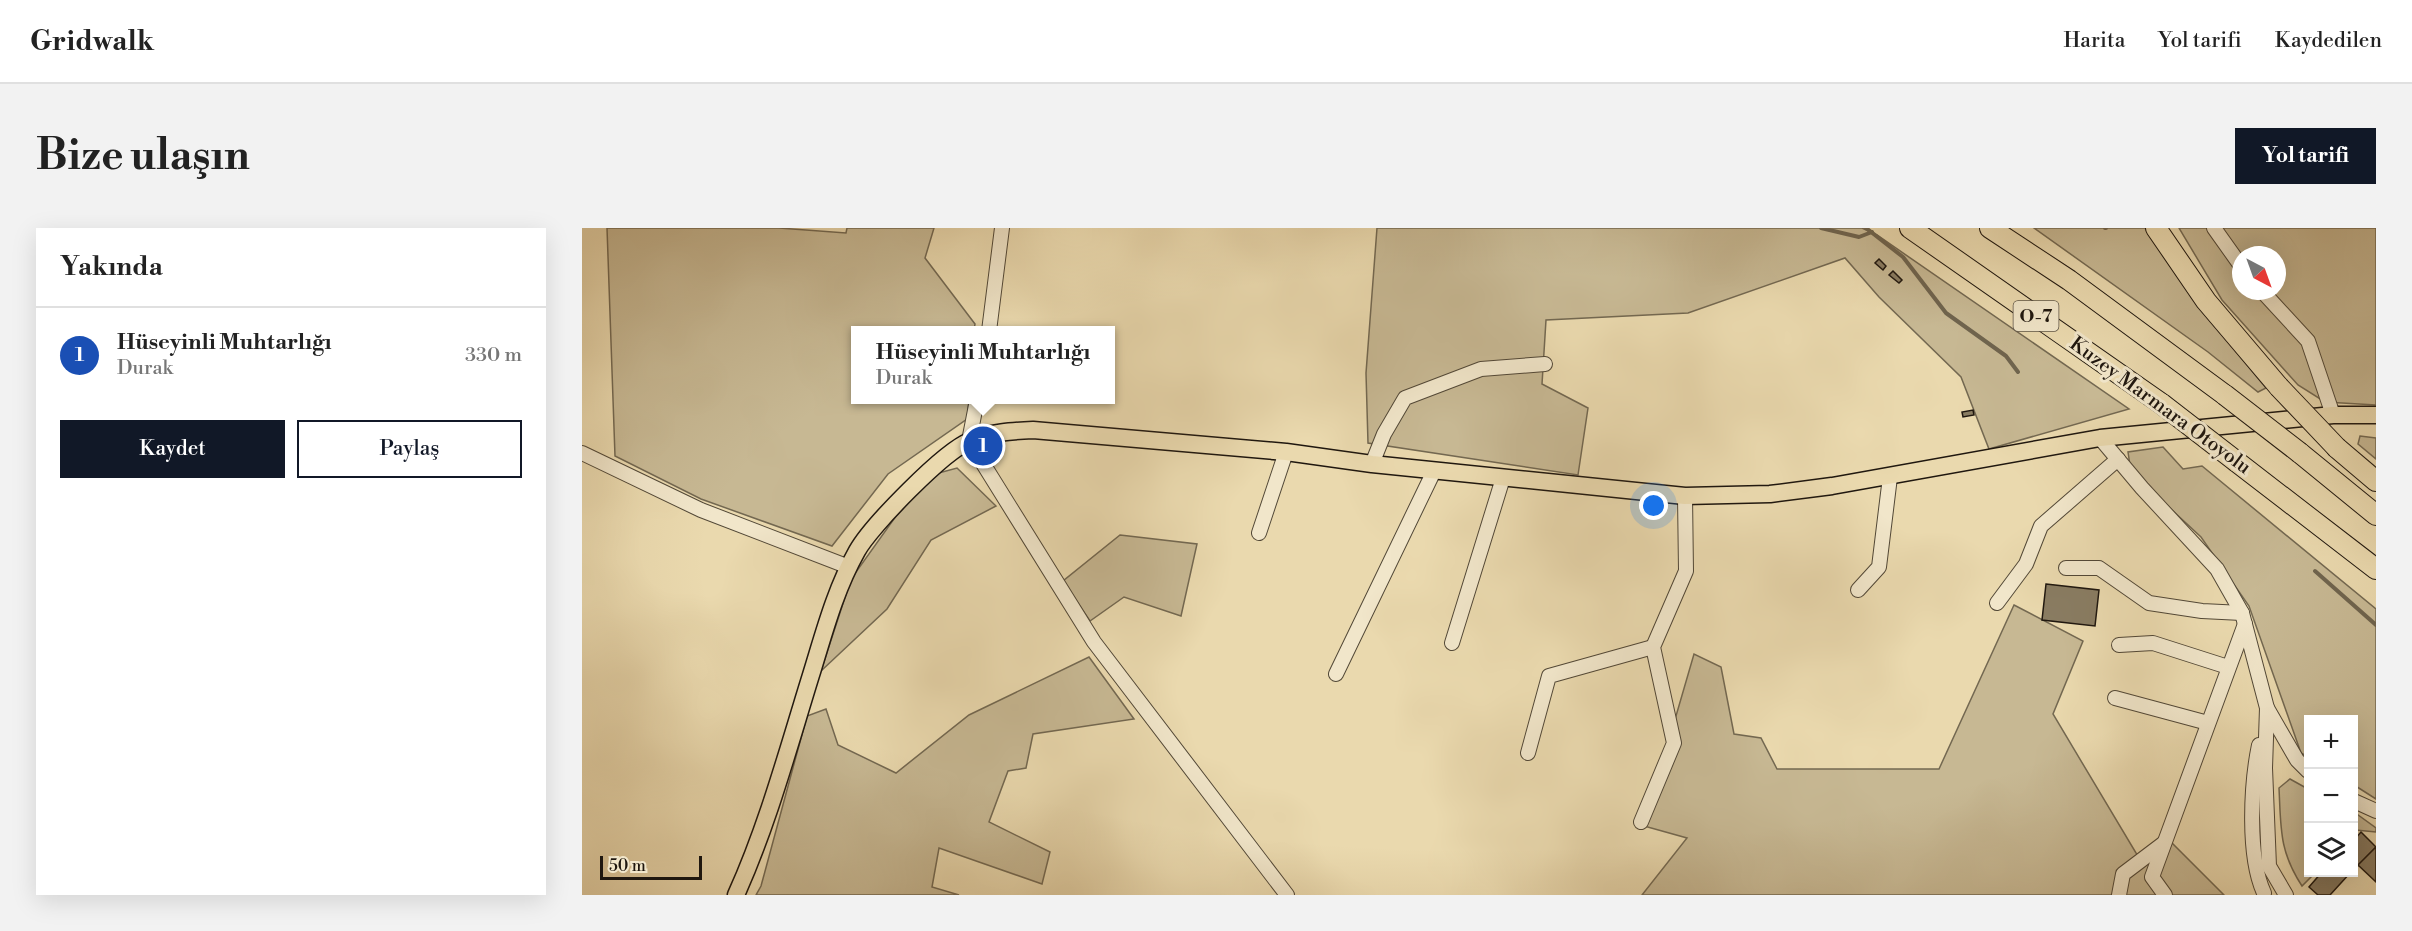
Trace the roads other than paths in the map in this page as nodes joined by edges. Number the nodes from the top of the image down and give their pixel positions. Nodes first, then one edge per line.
1 (1002, 228) edge
2 (1990, 228) edge
3 (2156, 228) edge
4 (2214, 228) edge
5 (1914, 231) edge
6 (2232, 253) edge
7 (2270, 300) edge
8 (990, 326) edge
9 (1545, 364) dead end
10 (976, 404) edge
11 (2333, 415) junction
12 (2376, 415) edge
13 (2100, 438) junction
14 (969, 441) junction
15 (1286, 452) junction
16 (582, 453) edge
17 (2118, 459) junction
18 (1372, 464) junction
19 (1434, 471) junction
20 (1890, 477) junction
21 (1503, 478) junction
22 (2376, 481) edge
23 (1685, 496) junction
24 (2376, 515) edge
25 (1259, 533) dead end
26 (849, 567) junction
27 (2066, 568) dead end
28 (2376, 569) edge
29 (1858, 590) dead end
30 (1997, 603) dead end
31 (2244, 618) junction
32 (1452, 644) dead end
33 (2119, 645) dead end
34 (1653, 647) junction
35 (2228, 667) junction
36 (1336, 674) dead end
37 (2115, 698) dead end
38 (2267, 708) junction
39 (2208, 723) junction
40 (1528, 753) dead end
41 (2306, 769) edge
42 (2358, 803) edge
43 (2376, 811) edge
44 (1641, 822) dead end
45 (2164, 843) junction
46 (2264, 893) dead end
47 (736, 895) edge
48 (1287, 895) edge
49 (2119, 895) edge
50 (2165, 895) edge
51 (2286, 895) edge

1 - 8 street
2 - 24 highway, O-7, bridge
3 - 22 highway, bridge
4 - 6 street
5 - 28 highway, Kuzey Marmara Otoyolu / O-7, bridge
7 - 11 street
9 - 18 street
10 - 14 street
11 - 12 main road
11 - 13 main road
13 - 17 street
13 - 20 main road
14 - 15 main road
14 - 26 main road
14 - 48 street
15 - 18 main road
15 - 25 street
16 - 26 street
17 - 30 street
17 - 31 street
18 - 19 main road
19 - 21 main road
19 - 36 street
20 - 23 main road
20 - 29 street
21 - 23 main road
21 - 32 street
23 - 34 street
26 - 47 main road
27 - 31 street
31 - 35 street
31 - 38 street
33 - 35 street
34 - 40 street
34 - 44 street
35 - 39 street
37 - 39 street
38 - 41 street
38 - 46 street
38 - 51 street
39 - 45 street
42 - 43 street
45 - 49 street
45 - 50 street

